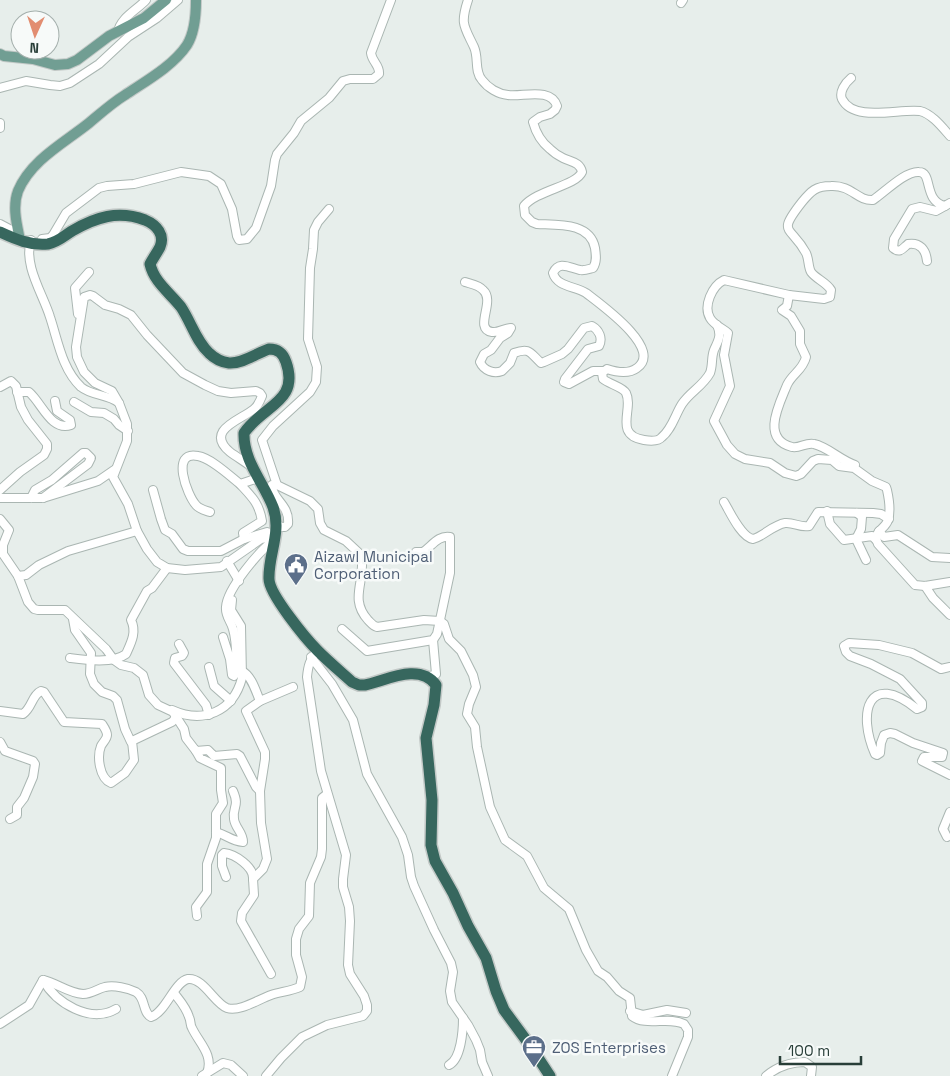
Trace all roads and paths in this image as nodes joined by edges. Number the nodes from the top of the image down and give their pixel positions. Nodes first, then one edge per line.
1 (146, 0) edge
2 (166, 0) edge
3 (178, 0) edge
4 (193, 0) edge
5 (391, 0) edge
6 (468, 0) edge
7 (118, 32) junction
8 (0, 54) edge
9 (851, 78) dead end
10 (0, 88) edge
11 (0, 123) edge
12 (0, 128) edge
13 (950, 136) edge
14 (948, 204) edge
15 (329, 209) dead end
16 (0, 224) edge
17 (0, 232) edge
18 (23, 239) junction
19 (927, 261) dead end
20 (89, 272) dead end
21 (465, 282) dead end
22 (789, 295) junction
23 (80, 323) junction
24 (716, 324) junction
25 (602, 371) junction
26 (0, 387) edge
27 (17, 392) junction
28 (54, 401) dead end
29 (74, 402) dead end
30 (119, 404) junction
31 (128, 432) junction
32 (116, 468) junction
33 (860, 472) junction
34 (255, 473) junction
35 (240, 484) junction
36 (277, 485) junction
37 (0, 490) edge
38 (153, 490) dead end
39 (0, 498) edge
40 (31, 498) junction
41 (43, 498) junction
42 (724, 502) dead end
43 (210, 512) dead end
44 (827, 512) junction
45 (857, 512) junction
46 (0, 519) edge
47 (889, 519) junction
48 (137, 531) junction
49 (879, 531) junction
50 (276, 532) junction
51 (856, 539) junction
52 (244, 540) junction
53 (876, 540) junction
54 (416, 552) dead end
55 (2, 555) edge
56 (950, 558) edge
57 (866, 560) dead end
58 (228, 562) junction
59 (167, 568) junction
60 (18, 576) junction
61 (239, 580) junction
62 (950, 582) edge
63 (925, 586) junction
64 (234, 588) junction
65 (950, 615) edge
66 (73, 619) junction
67 (440, 621) junction
68 (342, 629) dead end
69 (222, 637) dead end
70 (433, 640) junction
71 (179, 644) dead end
72 (314, 654) junction
73 (70, 658) dead end
74 (90, 660) junction
75 (114, 660) junction
76 (209, 667) dead end
77 (950, 667) edge
78 (242, 671) junction
79 (428, 677) junction
80 (293, 687) dead end
81 (231, 701) junction
82 (260, 702) junction
83 (0, 711) edge
84 (173, 713) junction
85 (209, 715) junction
86 (131, 742) junction
87 (1, 747) edge
88 (196, 751) junction
89 (950, 775) edge
90 (233, 791) dead end
91 (260, 791) junction
92 (328, 794) junction
93 (950, 812) edge
94 (10, 819) dead end
95 (216, 832) junction
96 (947, 837) dead end
97 (226, 877) dead end
98 (253, 879) junction
99 (197, 916) dead end
100 (271, 974) dead end
101 (43, 980) junction
102 (174, 993) junction
103 (116, 1009) dead end
104 (630, 1011) junction
105 (686, 1013) dead end
106 (463, 1018) junction
107 (0, 1024) edge
108 (449, 1065) dead end
109 (204, 1074) edge
110 (244, 1076) edge
111 (266, 1076) edge
112 (488, 1076) edge
113 (550, 1076) edge
114 (672, 1076) edge
115 (766, 1076) edge
116 (811, 1076) edge

1 - 7 street
2 - 7 main road
3 - 10 street
4 - 18 main road
5 - 18 street
6 - 25 street
7 - 8 main road
9 - 13 street
11 - 12 street
14 - 19 street
14 - 22 street
15 - 36 street
16 - 18 street
17 - 18 highway
18 - 30 street
18 - 34 highway
20 - 23 street
21 - 25 street
22 - 24 street
22 - 33 street
23 - 30 street
23 - 34 street
24 - 25 street
24 - 33 street
26 - 27 street
27 - 28 street
27 - 37 street
29 - 31 street
30 - 31 street
31 - 32 street
32 - 41 street
32 - 48 street
33 - 47 street
34 - 35 street
34 - 50 highway
35 - 43 street
35 - 52 street
36 - 50 street
36 - 67 street
38 - 52 street
39 - 40 street
40 - 41 street
40 - 41 street
42 - 44 street
44 - 45 street
44 - 51 street
45 - 47 street
45 - 51 street
46 - 55 street
47 - 49 street
48 - 59 street
48 - 60 street
49 - 53 street
49 - 56 street
50 - 52 street
50 - 58 street
50 - 61 street
50 - 72 highway
51 - 53 street
51 - 57 street
53 - 63 street
54 - 67 street
55 - 60 street
58 - 59 street
58 - 61 street
59 - 75 street
60 - 66 street
61 - 64 street
62 - 63 street
63 - 65 street
64 - 69 street
64 - 78 street
66 - 74 street
66 - 75 street
67 - 70 street
67 - 104 street
68 - 70 street
70 - 79 street
71 - 85 street
72 - 79 highway
72 - 92 street
72 - 106 street
73 - 74 street
74 - 75 street
74 - 86 street
75 - 84 street
76 - 81 street
77 - 89 street
78 - 81 street
78 - 82 street
79 - 113 highway
80 - 82 street
81 - 85 street
82 - 91 street
83 - 86 street
84 - 85 street
84 - 86 street
84 - 88 street
87 - 94 street
88 - 91 street
88 - 95 street
90 - 95 street
91 - 98 street
92 - 102 street
92 - 111 street
93 - 96 street
95 - 99 street
97 - 98 street
98 - 100 street
101 - 102 street
101 - 103 street
101 - 107 street
102 - 109 street
104 - 105 street
104 - 114 street
106 - 108 street
106 - 112 street
109 - 110 street
115 - 116 street

